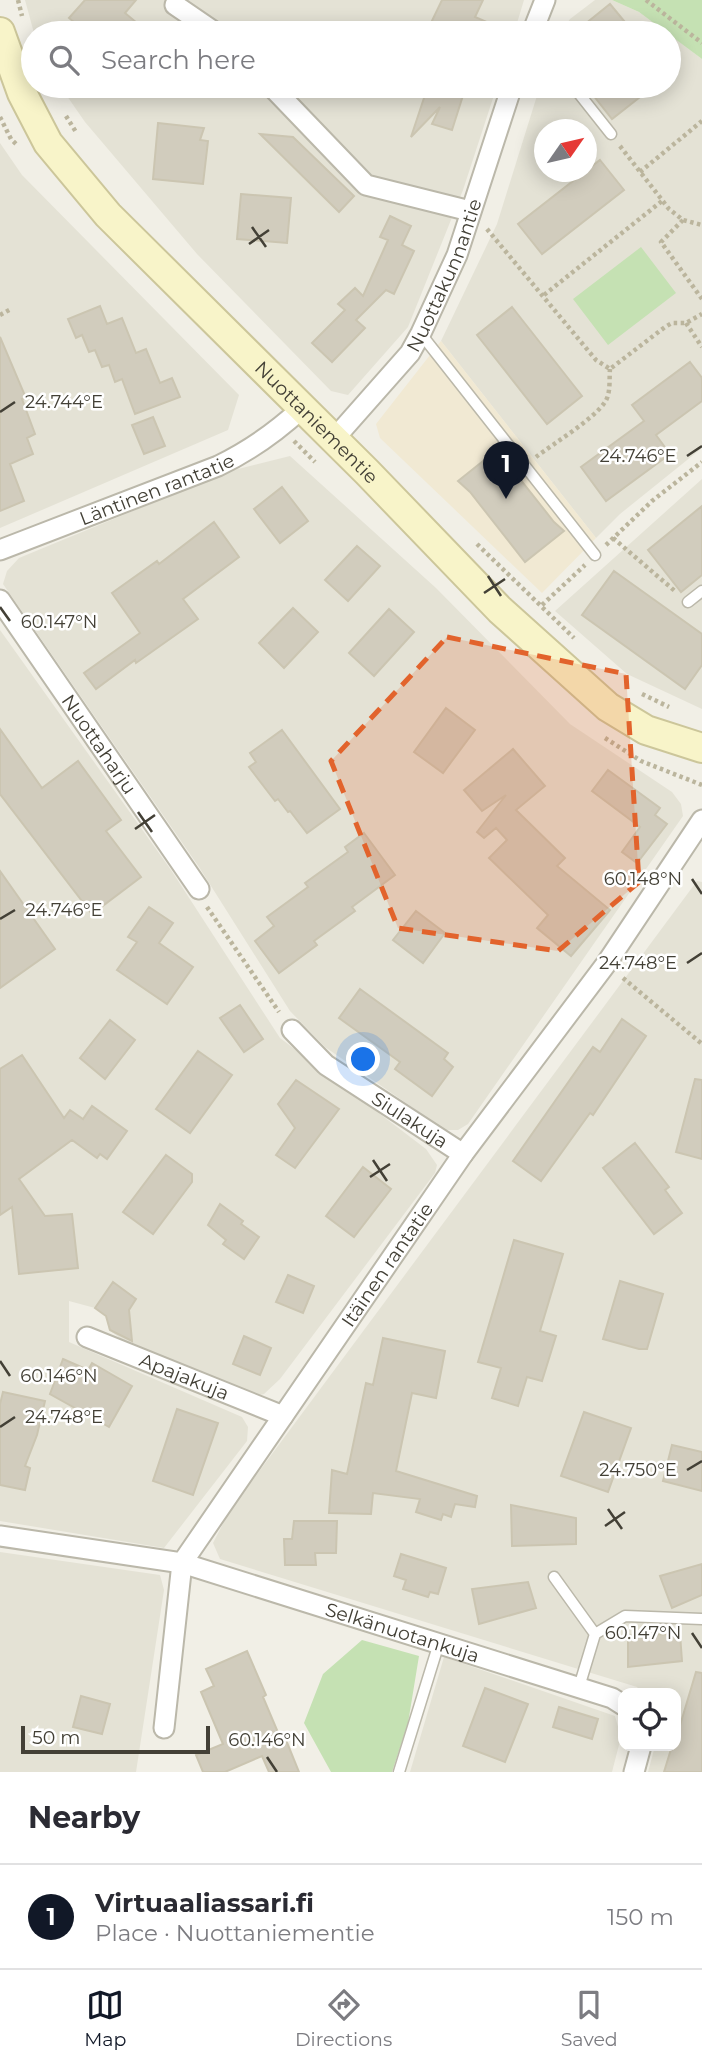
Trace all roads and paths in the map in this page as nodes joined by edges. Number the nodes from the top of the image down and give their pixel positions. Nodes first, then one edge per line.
1 (545, 0) edge
2 (646, 0) edge
3 (175, 5) dead end
4 (198, 21) edge
5 (537, 21) edge
6 (673, 21) edge
7 (681, 27) edge
8 (0, 32) edge
9 (702, 43) edge
10 (21, 90) edge
11 (25, 98) edge
12 (282, 98) edge
13 (508, 98) edge
14 (582, 98) edge
15 (702, 121) edge
16 (611, 134) joint
17 (640, 172) junction
18 (662, 201) junction
19 (468, 215) junction
20 (683, 220) junction
21 (702, 225) edge
22 (544, 295) junction
23 (702, 299) edge
24 (11, 309) dead end
25 (702, 314) edge
26 (0, 315) edge
27 (686, 323) junction
28 (421, 333) junction
29 (702, 347) edge
30 (610, 369) junction
31 (301, 409) junction
32 (334, 439) junction
33 (702, 462) edge
34 (524, 465) junction
35 (613, 538) junction
36 (0, 550) edge
37 (595, 555) junction
38 (702, 591) edge
39 (0, 600) edge
40 (688, 602) joint
41 (542, 606) dead end
42 (702, 748) edge
43 (702, 820) edge
44 (199, 888) joint
45 (606, 964) junction
46 (292, 1030) joint
47 (702, 1044) edge
48 (463, 1154) junction
49 (87, 1337) dead end
50 (283, 1416) junction
51 (0, 1536) edge
52 (182, 1563) junction
53 (554, 1577) dead end
54 (702, 1619) edge
55 (595, 1634) junction
56 (439, 1643) junction
57 (579, 1687) junction
58 (618, 1702) edge
59 (164, 1728) dead end
60 (640, 1751) edge
61 (399, 1772) edge
62 (634, 1772) edge

1 - 5 street
2 - 6 path
3 - 4 street
7 - 9 path
8 - 10 main road, Nuottaniementie
11 - 31 main road, Nuottaniementie
12 - 19 street
13 - 19 street, Nuottakunnantie
14 - 16 lane
15 - 17 path
16 - 17 path
17 - 18 path
18 - 20 path
18 - 22 path
19 - 22 path
19 - 28 street, Nuottakunnantie
20 - 21 path
20 - 23 path
22 - 30 path
24 - 26 path
25 - 27 path
27 - 29 path
27 - 30 path
28 - 32 street, Nuottakunnantie
28 - 34 lane
30 - 34 path
31 - 32 main road, Nuottaniementie
31 - 36 street, Läntinen rantatie
32 - 42 main road, Nuottaniementie
33 - 35 path
34 - 37 lane
35 - 37 path
35 - 40 path
37 - 41 path
38 - 40 lane
39 - 44 street, Nuottaharju
43 - 45 street, Itäinen rantatie
44 - 46 path
45 - 47 path
45 - 48 street, Itäinen rantatie
46 - 48 street, Siulakuja
48 - 50 street, Itäinen rantatie
49 - 50 street, Apajakuja
50 - 52 street, Itäinen rantatie
51 - 52 street
52 - 56 street, Selkänuotankuja
52 - 59 street
53 - 55 lane
54 - 55 lane
55 - 57 lane
56 - 57 street, Selkänuotankuja
56 - 61 lane
57 - 58 street, Selkänuotankuja
60 - 62 street

